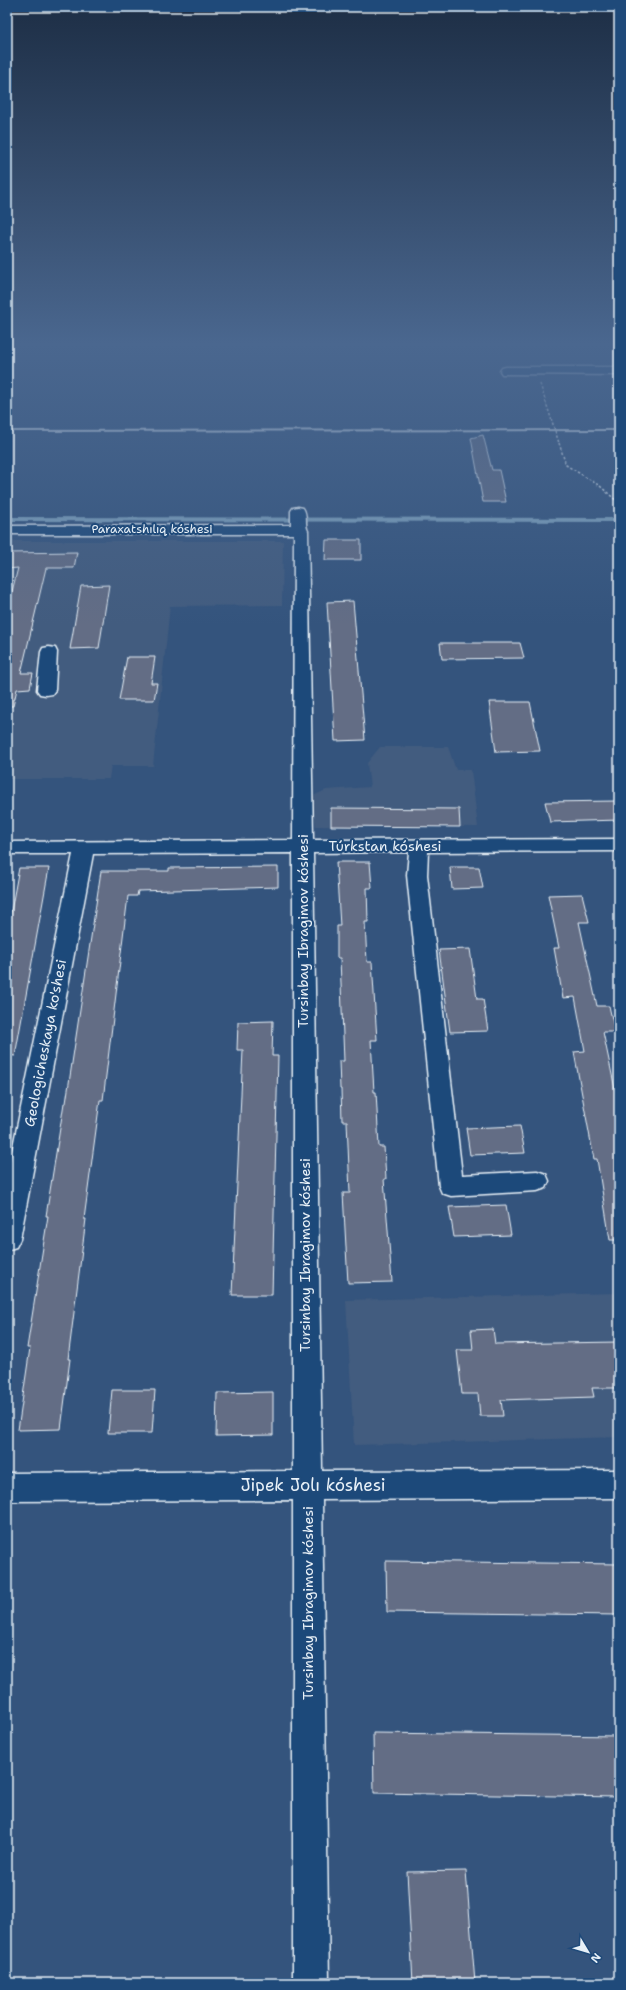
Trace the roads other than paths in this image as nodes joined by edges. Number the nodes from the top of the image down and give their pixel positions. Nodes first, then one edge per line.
1 (298, 520) joint
2 (7, 530) edge
3 (49, 652) dead end
4 (46, 690) dead end
5 (619, 845) edge
6 (419, 846) junction
7 (84, 847) junction
8 (303, 847) junction
9 (7, 848) edge
10 (537, 1180) dead end
11 (7, 1239) edge
12 (619, 1484) edge
13 (307, 1485) junction
14 (7, 1487) edge
15 (311, 1983) edge

1 - 2 street, Paraxatshılıq kóshesi
1 - 8 street, Tursinbay Ibragimov kóshesi
3 - 4 street
5 - 6 street, Túrkstan kóshesi
6 - 8 street, Túrkstan kóshesi
6 - 10 street
7 - 8 street, Túrkstan kóshesi
7 - 9 street, Túrkstan kóshesi
7 - 11 street, Geologicheskaya ko'shesi
8 - 13 street, Tursinbay Ibragimov kóshesi
12 - 13 street, Jipek Jolı kóshesi
13 - 14 street, Jipek Jolı kóshesi
13 - 15 street, Tursinbay Ibragimov kóshesi

